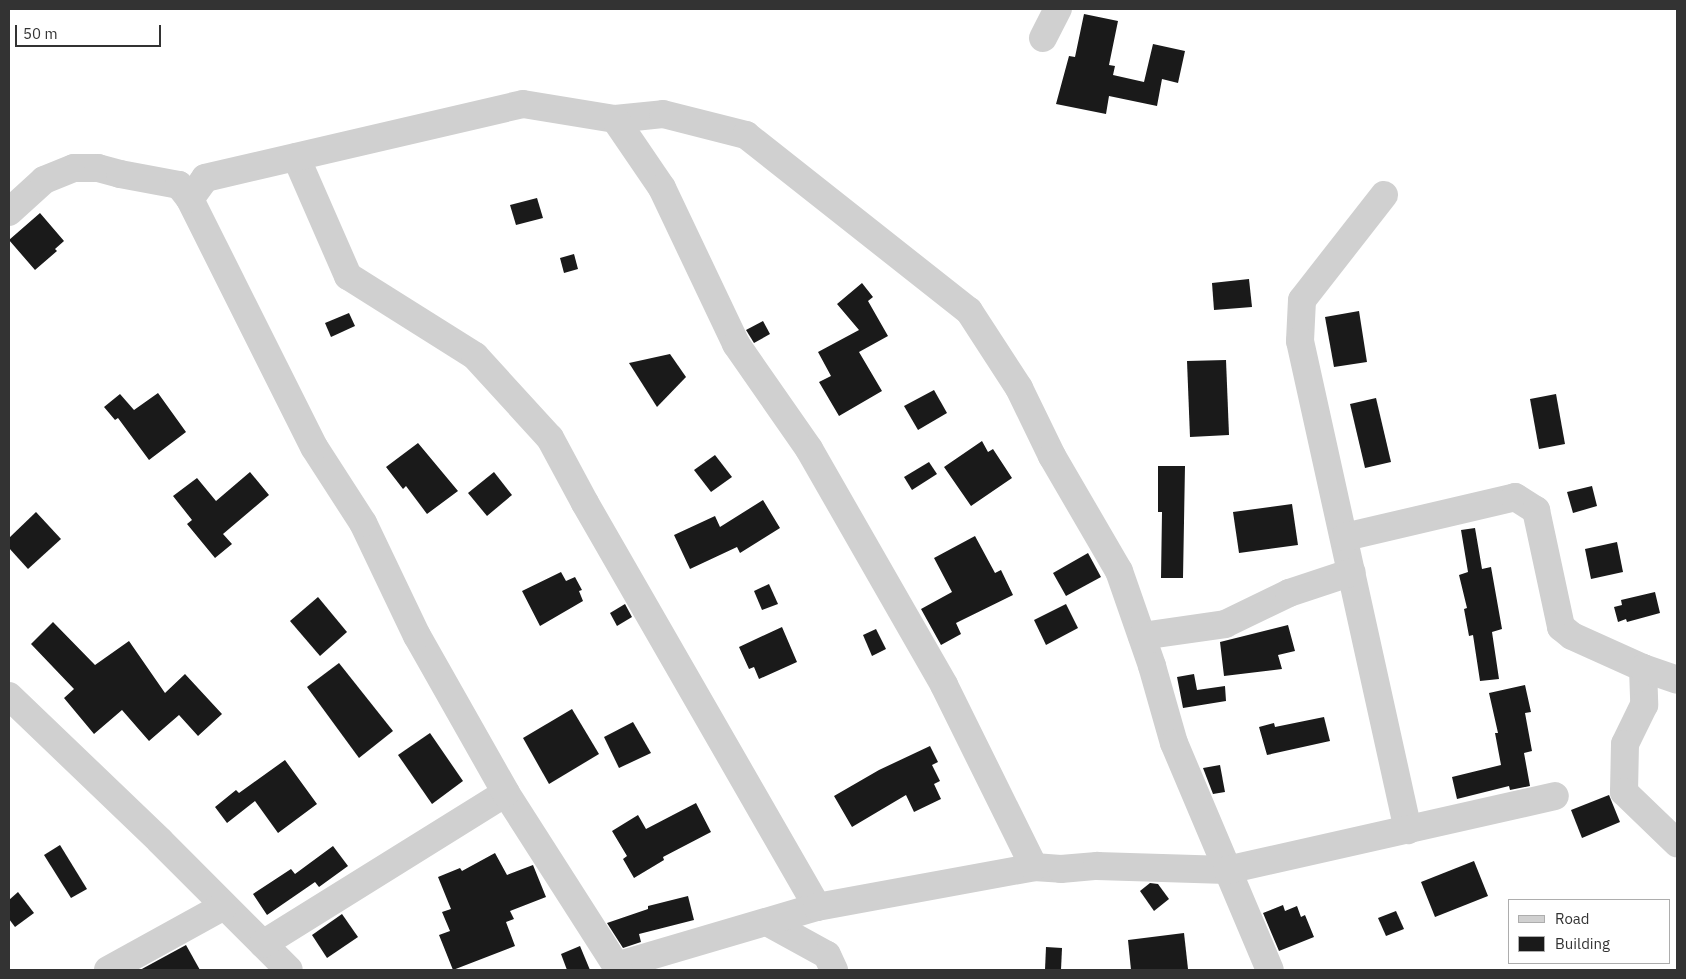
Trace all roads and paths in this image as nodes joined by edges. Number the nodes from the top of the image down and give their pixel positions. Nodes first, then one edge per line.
1 (1058, 9) edge
2 (1043, 38) dead end
3 (615, 119) junction
4 (296, 157) junction
5 (1384, 195) dead end
6 (190, 199) junction
7 (9, 212) edge
8 (1345, 537) junction
9 (1352, 572) junction
10 (1142, 636) junction
11 (1642, 668) junction
12 (1677, 680) edge
13 (9, 696) edge
14 (506, 793) junction
15 (1555, 796) dead end
16 (1408, 830) junction
17 (1677, 843) edge
18 (1034, 867) junction
19 (1227, 870) junction
20 (224, 906) junction
21 (817, 907) junction
22 (767, 922) junction
23 (263, 944) junction
24 (617, 968) edge
25 (112, 969) edge
26 (289, 970) edge
27 (834, 970) edge
28 (1270, 970) edge

1 - 2 street
3 - 4 street
3 - 10 street
3 - 18 street
4 - 6 street
4 - 21 street
5 - 8 street
6 - 7 street
6 - 14 street
8 - 9 street
8 - 11 street
9 - 10 street
9 - 16 street
10 - 19 street
11 - 12 street
11 - 17 street
13 - 20 street
14 - 23 street
14 - 24 street
15 - 16 street
16 - 19 street
18 - 19 street
18 - 21 street
19 - 28 street
20 - 23 street
20 - 25 street
21 - 22 street
22 - 24 street
22 - 27 street
23 - 26 street

